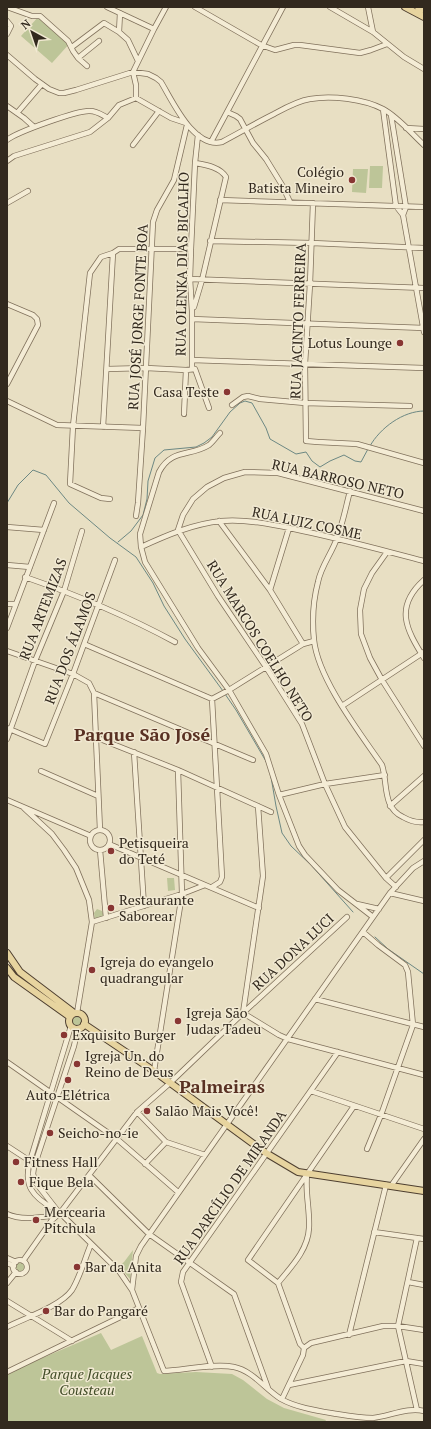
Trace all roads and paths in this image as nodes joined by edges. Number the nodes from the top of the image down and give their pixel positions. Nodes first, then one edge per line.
1 (7, 7) edge
2 (107, 7) edge
3 (166, 7) edge
4 (195, 7) edge
5 (283, 7) edge
6 (330, 7) edge
7 (368, 7) edge
8 (408, 7) edge
9 (418, 7) edge
10 (424, 10) edge
11 (120, 13) junction
12 (424, 17) edge
13 (7, 21) edge
14 (154, 29) junction
15 (119, 32) junction
16 (372, 32) junction
17 (7, 34) edge
18 (99, 41) dead end
19 (387, 44) junction
20 (262, 45) junction
21 (72, 47) junction
22 (7, 55) edge
23 (78, 58) junction
24 (138, 61) junction
25 (87, 66) dead end
26 (424, 69) edge
27 (133, 72) junction
28 (42, 84) junction
29 (136, 98) junction
30 (7, 106) edge
31 (383, 109) junction
32 (159, 111) junction
33 (227, 112) junction
34 (17, 113) junction
35 (392, 115) junction
36 (108, 118) junction
37 (186, 124) junction
38 (34, 127) junction
39 (406, 128) junction
40 (424, 129) edge
41 (246, 130) junction
42 (198, 135) junction
43 (7, 140) edge
44 (211, 142) junction
45 (133, 145) dead end
46 (424, 145) edge
47 (7, 161) edge
48 (195, 163) junction
49 (28, 191) dead end
50 (220, 200) junction
51 (290, 202) junction
52 (7, 203) edge
53 (313, 203) junction
54 (396, 206) junction
55 (406, 207) junction
56 (424, 207) edge
57 (403, 215) junction
58 (210, 241) junction
59 (312, 243) junction
60 (152, 248) junction
61 (408, 248) junction
62 (424, 248) edge
63 (191, 249) junction
64 (113, 253) junction
65 (190, 279) junction
66 (202, 280) junction
67 (310, 284) junction
68 (416, 288) junction
69 (424, 288) edge
70 (7, 304) edge
71 (192, 311) junction
72 (192, 319) junction
73 (308, 323) junction
74 (424, 330) edge
75 (192, 360) junction
76 (305, 364) junction
77 (146, 368) junction
78 (424, 368) edge
79 (107, 369) junction
80 (193, 369) junction
81 (186, 370) junction
82 (7, 384) edge
83 (7, 401) edge
84 (305, 403) junction
85 (232, 405) dead end
86 (410, 406) dead end
87 (208, 408) dead end
88 (184, 414) dead end
89 (73, 426) junction
90 (104, 427) junction
91 (143, 428) junction
92 (220, 433) dead end
93 (424, 463) edge
94 (350, 491) junction
95 (110, 499) dead end
96 (54, 503) dead end
97 (424, 511) edge
98 (136, 516) dead end
99 (219, 521) junction
100 (7, 527) edge
101 (289, 528) junction
102 (44, 530) junction
103 (178, 530) junction
104 (82, 531) dead end
105 (337, 539) junction
106 (141, 547) junction
107 (387, 552) junction
108 (115, 560) dead end
109 (424, 561) edge
110 (7, 565) edge
111 (30, 567) junction
112 (25, 577) junction
113 (424, 580) edge
114 (270, 590) junction
115 (64, 591) junction
116 (7, 604) edge
117 (16, 604) junction
118 (98, 605) junction
119 (7, 628) edge
120 (314, 641) junction
121 (176, 642) dead end
122 (84, 644) junction
123 (303, 644) junction
124 (7, 651) edge
125 (423, 655) edge
126 (35, 661) junction
127 (266, 667) junction
128 (73, 674) junction
129 (382, 680) junction
130 (228, 690) junction
131 (94, 693) junction
132 (214, 698) junction
133 (342, 706) junction
134 (9, 729) edge
135 (96, 737) junction
136 (7, 739) edge
137 (214, 743) junction
138 (424, 746) edge
139 (134, 752) junction
140 (253, 760) dead end
141 (178, 770) junction
142 (41, 771) dead end
143 (385, 775) junction
144 (424, 776) edge
145 (325, 784) junction
146 (217, 789) junction
147 (280, 795) junction
148 (98, 796) junction
149 (7, 800) edge
150 (258, 806) junction
151 (390, 806) junction
152 (24, 808) junction
153 (271, 812) dead end
154 (424, 822) edge
155 (100, 830) junction
156 (91, 836) junction
157 (424, 840) edge
158 (109, 844) junction
159 (100, 850) junction
160 (141, 858) junction
161 (424, 861) edge
162 (182, 875) junction
163 (386, 878) junction
164 (205, 885) junction
165 (212, 887) junction
166 (396, 887) junction
167 (182, 894) junction
168 (390, 894) junction
169 (424, 901) edge
170 (356, 903) junction
171 (144, 906) junction
172 (259, 908) junction
173 (379, 909) junction
174 (347, 917) dead end
175 (373, 917) junction
176 (106, 918) junction
177 (92, 922) junction
178 (363, 932) junction
179 (7, 953) edge
180 (7, 968) edge
181 (316, 999) junction
182 (243, 1013) junction
183 (74, 1015) junction
184 (84, 1024) junction
185 (414, 1025) junction
186 (71, 1026) junction
187 (424, 1027) edge
188 (78, 1028) junction
189 (288, 1039) junction
190 (338, 1052) junction
191 (7, 1062) edge
192 (398, 1068) junction
193 (154, 1071) junction
194 (424, 1075) edge
195 (170, 1084) junction
196 (311, 1092) junction
197 (51, 1093) junction
198 (57, 1097) junction
199 (354, 1106) junction
200 (137, 1112) junction
201 (381, 1115) junction
202 (227, 1124) junction
203 (424, 1129) edge
204 (117, 1139) junction
205 (424, 1139) edge
206 (166, 1142) junction
207 (7, 1146) edge
208 (368, 1149) dead end
209 (266, 1153) junction
210 (205, 1155) junction
211 (30, 1161) junction
212 (145, 1164) junction
213 (308, 1174) junction
214 (89, 1175) junction
215 (388, 1185) junction
216 (424, 1190) edge
217 (178, 1192) junction
218 (58, 1213) junction
219 (7, 1214) edge
220 (374, 1232) junction
221 (149, 1234) junction
222 (418, 1238) junction
223 (424, 1239) edge
224 (91, 1244) junction
225 (7, 1258) edge
226 (23, 1261) junction
227 (189, 1263) junction
228 (7, 1264) edge
229 (15, 1264) junction
230 (16, 1272) junction
231 (408, 1282) junction
232 (7, 1283) edge
233 (278, 1283) junction
234 (424, 1285) edge
235 (132, 1290) junction
236 (7, 1301) edge
237 (139, 1308) junction
238 (30, 1316) junction
239 (398, 1326) junction
240 (7, 1327) edge
241 (424, 1330) edge
242 (348, 1334) junction
243 (72, 1341) junction
244 (304, 1348) junction
245 (406, 1361) junction
246 (424, 1364) edge
247 (212, 1367) junction
248 (7, 1372) edge
249 (289, 1385) junction
250 (268, 1390) junction
251 (282, 1399) junction
252 (417, 1410) junction
253 (424, 1411) edge

1 - 21 street
2 - 11 street
3 - 14 street
4 - 20 street
5 - 20 street
6 - 16 street
7 - 16 street
8 - 12 main road
9 - 10 main road
11 - 14 street
11 - 15 street
13 - 17 street
14 - 24 street
15 - 21 street
15 - 24 street
16 - 19 street
18 - 23 street
19 - 20 street
19 - 26 street
20 - 33 street
21 - 23 street
22 - 28 street
23 - 25 street
24 - 27 street
27 - 28 street
27 - 29 street
27 - 37 street
28 - 34 street
29 - 32 street
29 - 36 street
30 - 34 street
31 - 35 street
31 - 41 street
31 - 54 street
32 - 37 street
32 - 45 street
33 - 41 street
33 - 44 street
34 - 38 street
35 - 39 street
35 - 55 street
36 - 38 street
36 - 47 street
37 - 42 street
37 - 60 street, RUA JOSÉ JORGE FONTE BOA
38 - 43 street
39 - 40 street
39 - 46 street
41 - 44 street
41 - 51 street
42 - 44 street
42 - 48 street, RUA OLENKA DIAS BICALHO
48 - 50 street
48 - 63 street, RUA OLENKA DIAS BICALHO
49 - 52 street
50 - 51 street
50 - 58 street
51 - 53 street
53 - 54 street
53 - 59 street, RUA JACINTO FERREIRA
54 - 55 street
54 - 57 street
55 - 56 street
55 - 57 street
57 - 61 street
58 - 59 street
58 - 66 street
59 - 61 street
59 - 67 street, RUA JACINTO FERREIRA
60 - 63 street
60 - 64 street
60 - 77 street, RUA JOSÉ JORGE FONTE BOA
61 - 62 street
61 - 68 street
63 - 65 street, RUA OLENKA DIAS BICALHO
64 - 79 street
64 - 89 street
65 - 66 street
65 - 71 street, RUA OLENKA DIAS BICALHO
66 - 67 street
66 - 71 street
67 - 68 street
67 - 73 street, RUA JACINTO FERREIRA
68 - 69 street
68 - 74 street
70 - 82 street
71 - 72 street, RUA OLENKA DIAS BICALHO
72 - 73 street
72 - 75 street, RUA OLENKA DIAS BICALHO
73 - 74 street
73 - 76 street, RUA JACINTO FERREIRA
75 - 76 street
75 - 80 street, RUA OLENKA DIAS BICALHO
76 - 78 street
76 - 84 street, RUA JACINTO FERREIRA
77 - 79 street
77 - 81 street
77 - 91 street, RUA JOSÉ JORGE FONTE BOA
79 - 90 street
80 - 81 street
80 - 87 street, RUA OLENKA DIAS BICALHO
81 - 88 street, RUA OLENKA DIAS BICALHO
83 - 89 street
84 - 85 street
84 - 86 street
84 - 93 street, RUA JACINTO FERREIRA
89 - 90 street
89 - 95 street
90 - 91 street
91 - 98 street, RUA JOSÉ JORGE FONTE BOA
92 - 106 street
94 - 97 street, RUA BARROSO NETO
94 - 103 street, RUA BARROSO NETO
94 - 105 street
96 - 102 street
99 - 101 street, RUA LUIZ COSME
99 - 103 street, RUA LUIZ COSME
99 - 114 street
100 - 102 street
101 - 105 street, RUA LUIZ COSME
101 - 114 street
102 - 111 street
103 - 106 street, RUA LUIZ COSME
103 - 127 street, RUA MARCOS COELHO NETO
104 - 115 street, RUA ARTEMIZAS
105 - 107 street, RUA LUIZ COSME
105 - 120 street
106 - 130 street
107 - 109 street, RUA LUIZ COSME
107 - 129 street
108 - 118 street, RUA DOS ÁLAMOS
110 - 111 street
111 - 112 street
112 - 115 street
112 - 117 street
113 - 125 street
114 - 123 street
115 - 118 street
115 - 126 street, RUA ARTEMIZAS
116 - 117 street
117 - 119 street
118 - 121 street
118 - 122 street, RUA DOS ÁLAMOS
120 - 123 street
120 - 133 street
122 - 128 street, RUA DOS ÁLAMOS
122 - 132 street
123 - 127 street
124 - 126 street
125 - 129 street
126 - 128 street
126 - 134 street, RUA ARTEMIZAS
127 - 130 street
127 - 145 street, RUA MARCOS COELHO NETO
128 - 131 street
128 - 134 street, RUA DOS ÁLAMOS
129 - 133 street
129 - 138 street
130 - 132 street
130 - 147 street
131 - 135 street
131 - 137 street
132 - 137 street
133 - 143 street
134 - 136 street, RUA ARTEMIZAS
135 - 139 street
135 - 148 street
137 - 140 street
137 - 146 street
139 - 141 street
139 - 160 street
141 - 146 street
141 - 162 street
142 - 148 street
143 - 145 street
143 - 151 street
144 - 151 street
145 - 147 street
145 - 163 street, RUA MARCOS COELHO NETO
146 - 150 street
146 - 165 street
147 - 170 street
148 - 155 street
149 - 152 street
150 - 153 street
150 - 172 street
151 - 154 street
152 - 156 street
152 - 177 street
155 - 156 street
155 - 158 street
156 - 159 street
157 - 163 street
158 - 159 street
158 - 160 street
159 - 176 street
160 - 162 street
160 - 171 street
161 - 166 street
162 - 164 street
162 - 167 street
163 - 166 street, RUA MARCOS COELHO NETO
164 - 165 street
164 - 167 street
165 - 172 street
166 - 168 street
167 - 171 street
167 - 193 street
168 - 169 street
168 - 173 street
170 - 173 street
170 - 175 street
171 - 176 street
172 - 182 street
173 - 175 street
174 - 182 street, RUA DONA LUCI
175 - 178 street
176 - 177 street
177 - 183 street
178 - 181 street
178 - 185 street
179 - 183 main road
180 - 183 main road
181 - 185 street
181 - 189 street
182 - 189 street
182 - 195 street, RUA DONA LUCI
183 - 184 main road
183 - 186 main road
184 - 188 main road
184 - 193 main road
185 - 187 street
185 - 192 street
186 - 188 main road
186 - 197 street
188 - 198 street
189 - 190 street
189 - 202 street
190 - 192 street
190 - 196 street, RUA DARCÍLIO DE MIRANDA
191 - 197 street
192 - 194 street
192 - 201 street
193 - 195 main road
195 - 200 street, RUA DONA LUCI
195 - 202 main road
196 - 199 street
196 - 209 street, RUA DARCÍLIO DE MIRANDA
197 - 198 street
197 - 211 street
198 - 204 street
198 - 218 street
199 - 201 street
199 - 213 street
200 - 204 street, RUA DONA LUCI
200 - 206 street
201 - 203 street
201 - 208 street
202 - 209 main road
202 - 210 street
204 - 212 street
204 - 214 street, RUA DONA LUCI
205 - 215 street
206 - 210 street
206 - 212 street
207 - 211 street
209 - 213 main road
209 - 227 street, RUA DARCÍLIO DE MIRANDA
210 - 217 street
211 - 218 street
212 - 217 street
213 - 215 main road
213 - 233 street
213 - 233 street
214 - 218 street, RUA DONA LUCI
214 - 221 street
215 - 216 main road
215 - 220 street
217 - 221 street
218 - 219 street
218 - 224 street
218 - 226 street, RUA DONA LUCI
220 - 222 street
220 - 242 street
221 - 227 street
221 - 235 street
222 - 223 street
222 - 231 street
224 - 235 street
224 - 238 street
225 - 229 street
226 - 229 street
226 - 230 street
227 - 247 street, RUA DARCÍLIO DE MIRANDA
227 - 250 street
228 - 229 street
229 - 230 street
230 - 232 street
231 - 234 street
231 - 239 street
233 - 244 street
235 - 237 street
236 - 238 street
237 - 243 street
237 - 247 street
238 - 240 street
238 - 243 street
239 - 241 street
239 - 242 street
239 - 245 street
242 - 244 street
243 - 248 street
244 - 249 street
245 - 246 street
245 - 249 street
245 - 252 street
247 - 250 street
249 - 251 street
250 - 251 street
251 - 252 street
252 - 253 street

